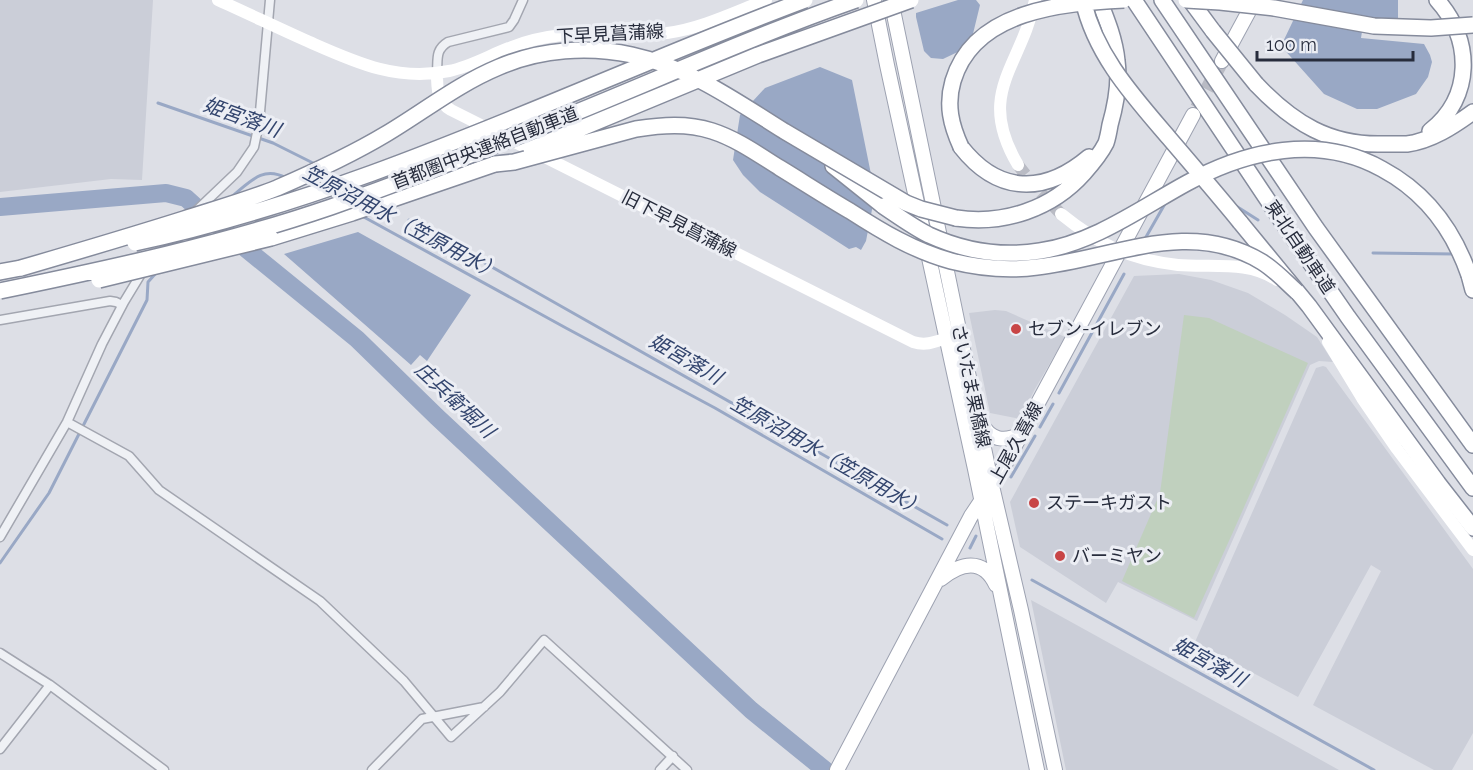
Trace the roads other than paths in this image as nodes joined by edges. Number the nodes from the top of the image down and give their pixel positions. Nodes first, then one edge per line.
1 (218, 0) edge
2 (270, 0) edge
3 (523, 0) edge
4 (766, 0) edge
5 (805, 0) edge
6 (856, 0) edge
7 (874, 0) edge
8 (891, 0) edge
9 (911, 0) edge
10 (1035, 0) edge
11 (1083, 0) edge
12 (1099, 0) edge
13 (1124, 0) edge
14 (1134, 0) edge
15 (1162, 0) edge
16 (1188, 0) edge
17 (1255, 0) edge
18 (1437, 0) edge
19 (268, 23) junction
20 (1473, 25) edge
21 (1222, 61) tunnel mouth
22 (437, 73) junction
23 (1473, 112) edge
24 (1193, 115) tunnel mouth
25 (1110, 128) junction
26 (805, 143) junction
27 (1396, 144) junction
28 (495, 164) junction
29 (1018, 165) tunnel mouth
30 (1061, 214) tunnel mouth
31 (1120, 252) junction
32 (21, 268) junction
33 (0, 272) edge
34 (1471, 282) edge
35 (0, 292) edge
36 (1296, 292) junction
37 (122, 305) junction
38 (0, 320) edge
39 (947, 338) junction
40 (977, 416) junction
41 (67, 422) junction
42 (1022, 434) junction
43 (1473, 445) edge
44 (992, 486) junction
45 (1473, 488) edge
46 (982, 502) junction
47 (1473, 528) edge
48 (0, 537) edge
49 (1473, 550) edge
50 (937, 582) junction
51 (1003, 600) junction
52 (0, 653) edge
53 (50, 685) junction
54 (484, 707) junction
55 (432, 716) junction
56 (0, 749) edge
57 (673, 756) junction
58 (164, 770) edge
59 (372, 770) edge
60 (660, 770) edge
61 (687, 770) edge
62 (837, 770) edge
63 (1037, 770) edge
64 (1055, 770) edge

1 - 19 street, 下早見菖蒲線
2 - 19 street
3 - 22 street
4 - 22 street, 下早見菖蒲線
5 - 32 highway, 首都圏中央連絡自動車道, bridge
6 - 35 highway, 首都圏中央連絡自動車道, bridge
7 - 39 main road, さいたま栗橋線
8 - 40 main road, さいたま栗橋線
9 - 28 highway, bridge
10 - 29 street
11 - 36 highway, bridge
12 - 25 highway
13 - 25 highway, bridge
14 - 45 highway, 東北自動車道
15 - 43 highway, 東北自動車道
16 - 20 highway, bridge
16 - 27 highway, bridge
17 - 21 main road
18 - 27 highway
19 - 22 street, 下早見菖蒲線
19 - 37 street
22 - 39 street, 旧下早見菖蒲線
23 - 27 highway
24 - 31 main road, 上尾久喜線
25 - 26 highway, bridge
26 - 32 highway, bridge
26 - 34 highway, bridge
28 - 35 highway, bridge
28 - 36 highway, bridge
30 - 31 street
31 - 42 main road, 上尾久喜線
31 - 49 street
32 - 33 highway, 首都圏中央連絡自動車道
36 - 47 highway
37 - 38 street
37 - 41 street
39 - 46 main road, さいたま栗橋線
40 - 42 main road
40 - 44 main road, さいたま栗橋線
41 - 48 street
41 - 55 street
42 - 44 main road, 上尾久喜線
44 - 46 main road, 上尾久喜線
44 - 64 main road, さいたま栗橋線
46 - 50 main road, 上尾久喜線
46 - 51 main road, さいたま栗橋線
50 - 51 main road
50 - 62 main road, 上尾久喜線
51 - 63 main road, さいたま栗橋線
52 - 53 street
53 - 56 street
53 - 58 street
54 - 55 street
54 - 55 street
54 - 57 street
55 - 59 street
57 - 60 street
57 - 61 street

